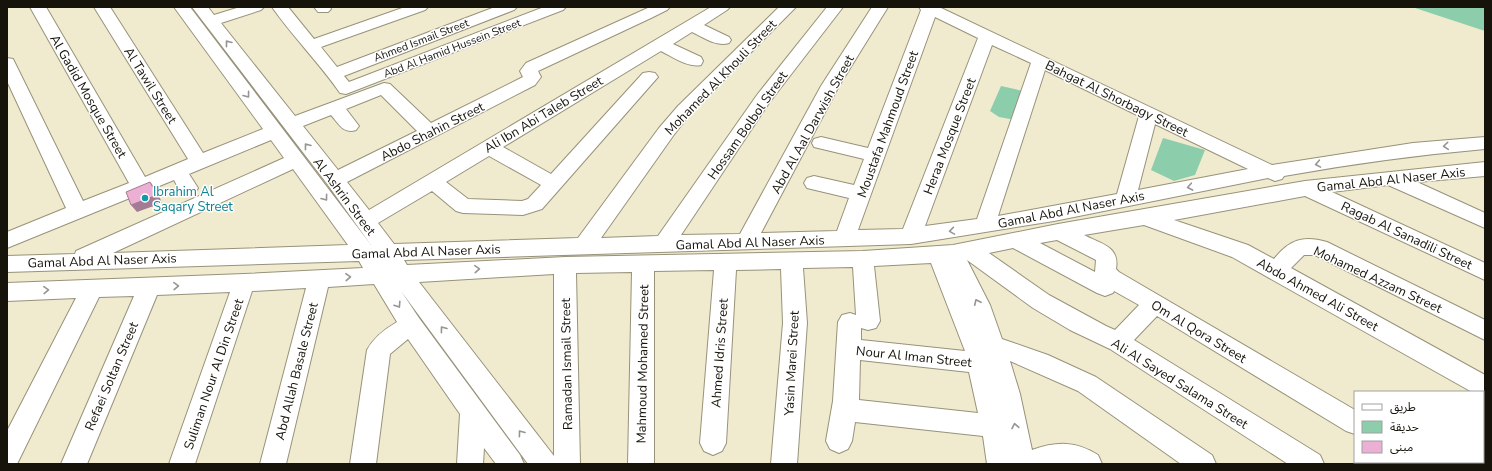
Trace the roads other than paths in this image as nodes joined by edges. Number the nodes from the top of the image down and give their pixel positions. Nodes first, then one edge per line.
1 (38, 7) edge
2 (102, 7) edge
3 (182, 7) edge
4 (256, 7) edge
5 (280, 7) edge
6 (420, 7) edge
7 (509, 7) edge
8 (558, 7) edge
9 (662, 7) edge
10 (722, 7) edge
11 (788, 7) edge
12 (835, 7) edge
13 (880, 7) edge
14 (929, 8) edge
15 (206, 14) edge
16 (691, 25) junction
17 (987, 36) junction
18 (724, 40) dead end
19 (661, 44) junction
20 (311, 45) junction
21 (695, 60) dead end
22 (1040, 61) junction
23 (7, 63) edge
24 (624, 66) junction
25 (333, 74) junction
26 (351, 94) junction
27 (334, 107) junction
28 (1149, 114) junction
29 (350, 126) dead end
30 (282, 128) junction
31 (429, 132) junction
32 (821, 143) dead end
33 (1485, 143) edge
34 (488, 147) junction
35 (876, 156) junction
36 (296, 160) junction
37 (199, 162) junction
38 (178, 171) junction
39 (1271, 172) junction
40 (1480, 173) edge
41 (1389, 178) junction
42 (334, 180) junction
43 (432, 181) junction
44 (814, 183) dead end
45 (554, 184) junction
46 (140, 186) junction
47 (188, 188) dead end
48 (1307, 189) junction
49 (862, 194) junction
50 (1125, 200) junction
51 (78, 211) junction
52 (1144, 217) junction
53 (1485, 221) edge
54 (365, 222) junction
55 (985, 225) junction
56 (1058, 232) junction
57 (911, 236) junction
58 (844, 239) junction
59 (7, 240) edge
60 (1015, 240) junction
61 (746, 242) junction
62 (663, 245) junction
63 (584, 246) junction
64 (954, 252) junction
65 (389, 253) junction
66 (366, 254) junction
67 (10, 257) edge
68 (863, 259) junction
69 (75, 261) junction
70 (726, 262) junction
71 (792, 262) junction
72 (643, 264) junction
73 (565, 265) junction
74 (1277, 270) junction
75 (1485, 272) edge
76 (401, 274) junction
77 (379, 275) junction
78 (319, 279) junction
79 (244, 284) junction
80 (148, 287) junction
81 (1105, 287) dead end
82 (92, 289) junction
83 (15, 292) edge
84 (1154, 304) junction
85 (411, 325) junction
86 (1485, 331) edge
87 (1118, 342) junction
88 (849, 349) junction
89 (986, 354) junction
90 (1485, 387) edge
91 (845, 410) junction
92 (473, 412) junction
93 (1354, 422) edge
94 (994, 426) junction
95 (839, 440) dead end
96 (714, 443) dead end
97 (7, 457) edge
98 (74, 464) edge
99 (182, 464) edge
100 (273, 464) edge
101 (364, 464) edge
102 (470, 464) edge
103 (511, 464) edge
104 (544, 464) edge
105 (568, 464) edge
106 (641, 464) edge
107 (784, 464) edge
108 (1000, 464) edge
109 (1022, 464) edge
110 (1028, 464) edge
111 (1089, 464) edge
112 (1203, 464) edge
113 (1311, 464) edge

1 - 46 street, Al Gadid Mosque Street
2 - 37 street, Al Tawil Street
3 -> 30 street, Al Ashrin Street
4 - 15 street
5 - 20 street
6 - 20 street
7 - 25 street, Ahmed Ismail Street
8 - 26 street, Abd Al Hamid Hussein Street
9 - 31 street, Abdo Shahin Street
10 - 16 street, Ali Ibn Abi Taleb Street
11 - 63 street, Mohamed Al Khouli Street
12 - 62 street, Hossam Bolbol Street
13 - 61 street, Abd Al Aal Darwish Street
14 - 17 street, Bahgat Al Shorbagy Street
14 - 35 street, Moustafa Mahmoud Street
30 -> 15 street, Al Ashrin Street
16 - 18 street
16 - 19 street, Ali Ibn Abi Taleb Street
17 - 22 street, Bahgat Al Shorbagy Street
17 - 57 street, Heraa Mosque Street
19 - 21 street
19 - 24 street, Ali Ibn Abi Taleb Street
20 - 25 street
22 - 28 street, Bahgat Al Shorbagy Street
22 - 55 street
23 - 51 street
24 - 34 street, Ali Ibn Abi Taleb Street
24 - 45 street
25 - 26 street
26 - 27 street
26 - 31 street
27 - 29 street
27 - 30 street
28 - 39 street, Bahgat Al Shorbagy Street
28 - 50 street
30 - 36 street, Al Ashrin Street
30 - 37 street
42 -> 30 street, Al Ashrin Street
31 - 42 street, Abdo Shahin Street
32 - 35 street
33 -> 39 street, Gamal Abd Al Naser Axis
34 - 43 street, Ali Ibn Abi Taleb Street
34 - 45 street
35 - 49 street, Moustafa Mahmoud Street
36 -> 66 street, Al Ashrin Street
36 - 69 street
37 - 38 street
38 - 46 street
38 - 47 street
39 - 48 street, Bahgat Al Shorbagy Street
39 -> 50 street, Gamal Abd Al Naser Axis
40 - 41 street, Gamal Abd Al Naser Axis
41 - 48 street, Gamal Abd Al Naser Axis
41 - 53 street
42 - 54 street, Al Ashrin Street
43 - 45 street
43 - 54 street, Ali Ibn Abi Taleb Street
44 - 49 street
46 - 51 street
48 - 52 street, Gamal Abd Al Naser Axis
48 - 75 street, Ragab Al Sanadili Street
49 - 58 street, Moustafa Mahmoud Street
50 - 55 street, Gamal Abd Al Naser Axis
51 - 59 street
52 - 56 street, Gamal Abd Al Naser Axis
52 - 74 street, Abdo Ahmed Ali Street
54 - 65 street, Al Ashrin Street
55 -> 57 street, Gamal Abd Al Naser Axis
56 - 60 street, Gamal Abd Al Naser Axis
56 - 84 street, Om Al Qora Street
57 - 58 street, Gamal Abd Al Naser Axis
58 - 61 street, Gamal Abd Al Naser Axis
60 - 64 street, Gamal Abd Al Naser Axis
60 - 81 street
61 - 62 street, Gamal Abd Al Naser Axis
62 - 63 street, Gamal Abd Al Naser Axis
63 - 65 street, Gamal Abd Al Naser Axis
64 - 68 street, Gamal Abd Al Naser Axis
64 - 87 street, Ali Al Sayed Salama Street
64 - 89 street
65 - 66 street, Gamal Abd Al Naser Axis
65 - 76 street, Al Ashrin Street
66 - 69 street, Gamal Abd Al Naser Axis
66 - 77 street, Al Ashrin Street
67 - 69 street, Gamal Abd Al Naser Axis
67 - 83 street
68 - 71 street, Gamal Abd Al Naser Axis
68 - 88 street
70 - 71 street, Gamal Abd Al Naser Axis
70 - 72 street, Gamal Abd Al Naser Axis
70 - 96 street, Ahmed Idris Street
71 - 107 street, Yasin Marei Street
72 - 73 street, Gamal Abd Al Naser Axis
72 - 106 street, Mahmoud Mohamed Street
76 -> 73 street, Gamal Abd Al Naser Axis
73 - 105 street, Ramadan Ismail Street
74 - 86 street, Mohamed Azzam Street
74 - 90 street, Abdo Ahmed Ali Street
76 - 77 street, Gamal Abd Al Naser Axis
104 -> 76 street, Al Ashrin Street
78 -> 77 street, Gamal Abd Al Naser Axis
77 -> 85 street, Al Ashrin Street
78 - 79 street, Gamal Abd Al Naser Axis
78 - 100 street, Abd Allah Basale Street
80 -> 79 street, Gamal Abd Al Naser Axis
79 - 99 street, Suliman Nour Al Din Street
80 - 82 street, Gamal Abd Al Naser Axis
80 - 98 street, Refaei Soltan Street
83 -> 82 street, Gamal Abd Al Naser Axis
82 - 97 street
84 - 87 street
84 - 93 street, Om Al Qora Street
85 - 92 street, Al Ashrin Street
85 - 101 street
87 - 113 street, Ali Al Sayed Salama Street
88 - 89 street, Nour Al Iman Street
88 - 91 street
89 - 94 street
109 -> 89 street
89 - 112 street, Nour Al Iman Street
91 - 94 street
91 - 95 street
92 - 102 street
92 - 103 street, Al Ashrin Street
94 - 108 street
110 - 111 street

